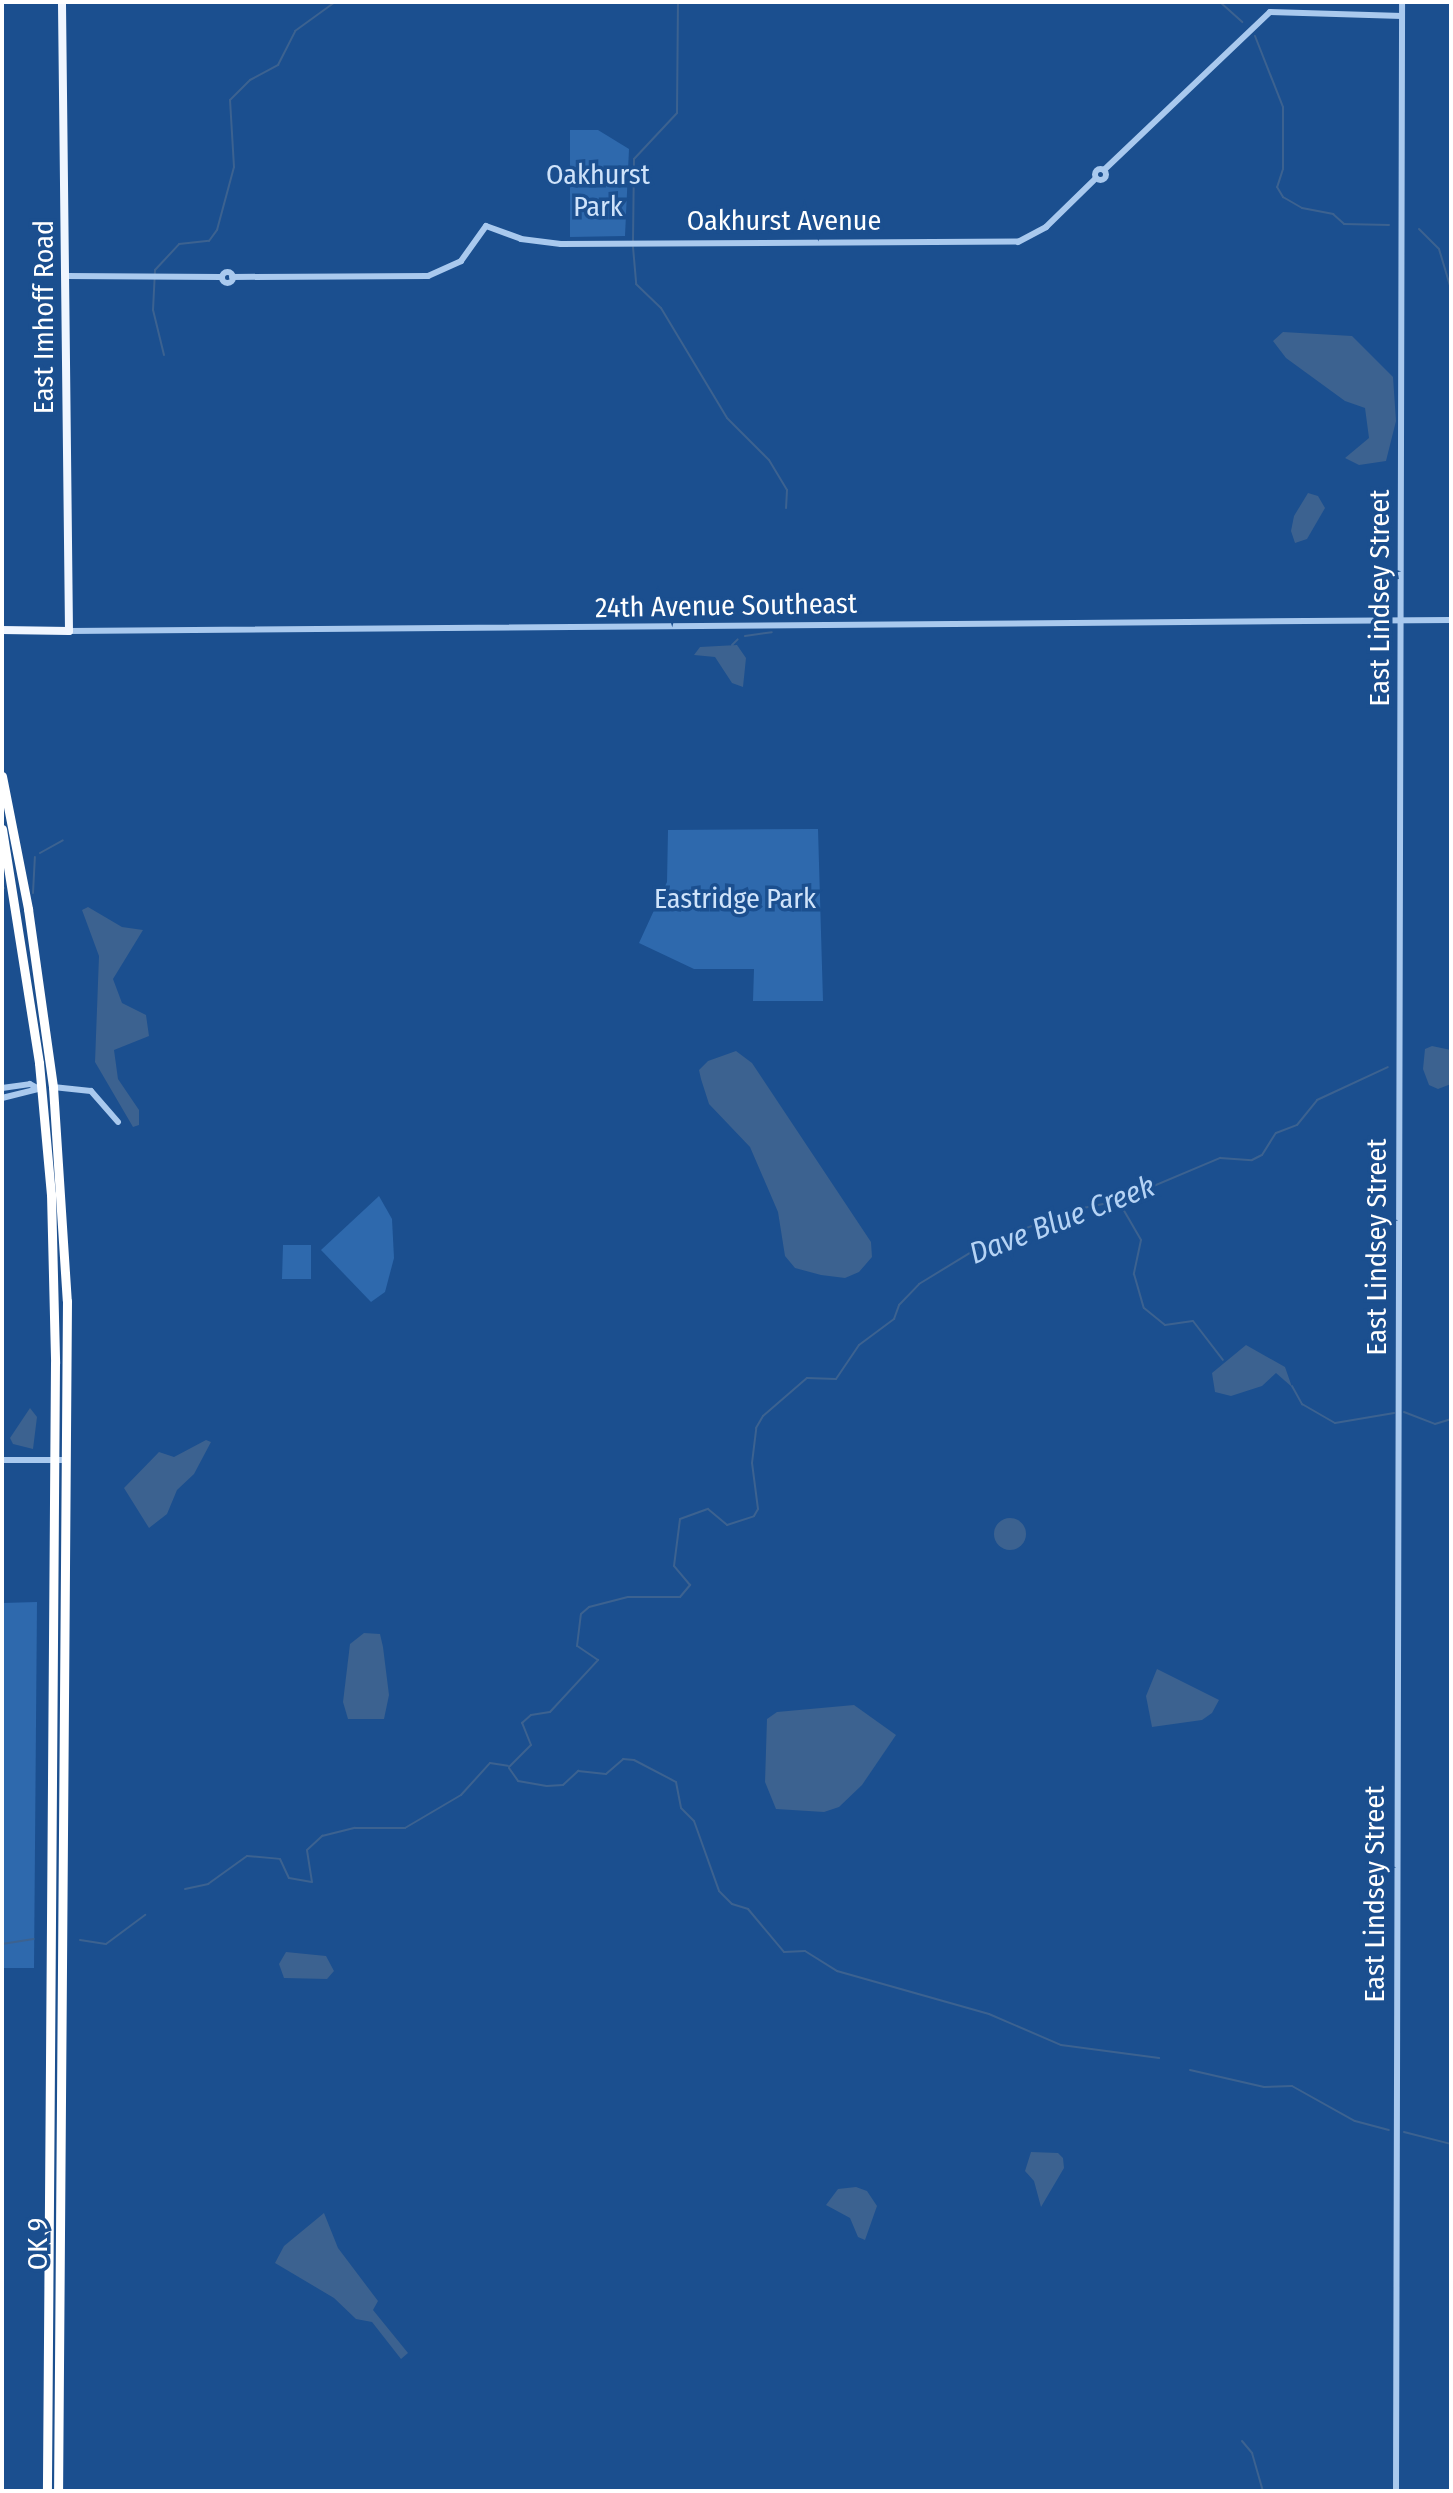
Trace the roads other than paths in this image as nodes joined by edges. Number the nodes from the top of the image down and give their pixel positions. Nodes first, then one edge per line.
1 (62, 2) edge
2 (1402, 2) edge
3 (1402, 16) junction
4 (67, 276) junction
5 (1403, 620) junction
6 (1451, 620) edge
7 (2, 630) edge
8 (69, 631) junction
9 (2, 776) edge
10 (2, 829) edge
11 (53, 1087) junction
12 (2, 1088) edge
13 (40, 1088) junction
14 (2, 1098) edge
15 (118, 1122) dead end
16 (2, 1460) edge
17 (54, 1460) junction
18 (67, 1460) junction
19 (56, 1998) junction
20 (47, 2491) edge
21 (58, 2491) edge
22 (1396, 2491) edge

1 - 4 main road, East Imhoff Road
2 - 3 street, East Lindsey Street
3 - 4 street, Oakhurst Avenue
3 - 5 street, East Lindsey Street
4 - 8 main road, East Imhoff Road
5 - 6 street, 24th Avenue Southeast
5 - 8 street, 24th Avenue Southeast
5 - 22 street, East Lindsey Street
7 - 8 main road, 24th Avenue Southeast
9 - 11 highway, OK 9
10 - 13 highway, OK 9
11 - 13 street
11 - 15 street
11 - 18 highway, OK 9
12 - 13 street
13 - 14 street
13 - 17 highway, OK 9
16 - 17 street
17 - 18 street
17 - 19 highway, OK 9
18 - 19 highway, OK 9
19 - 20 highway, OK 9 / OK 9
19 - 21 highway, OK 9 / OK 9

